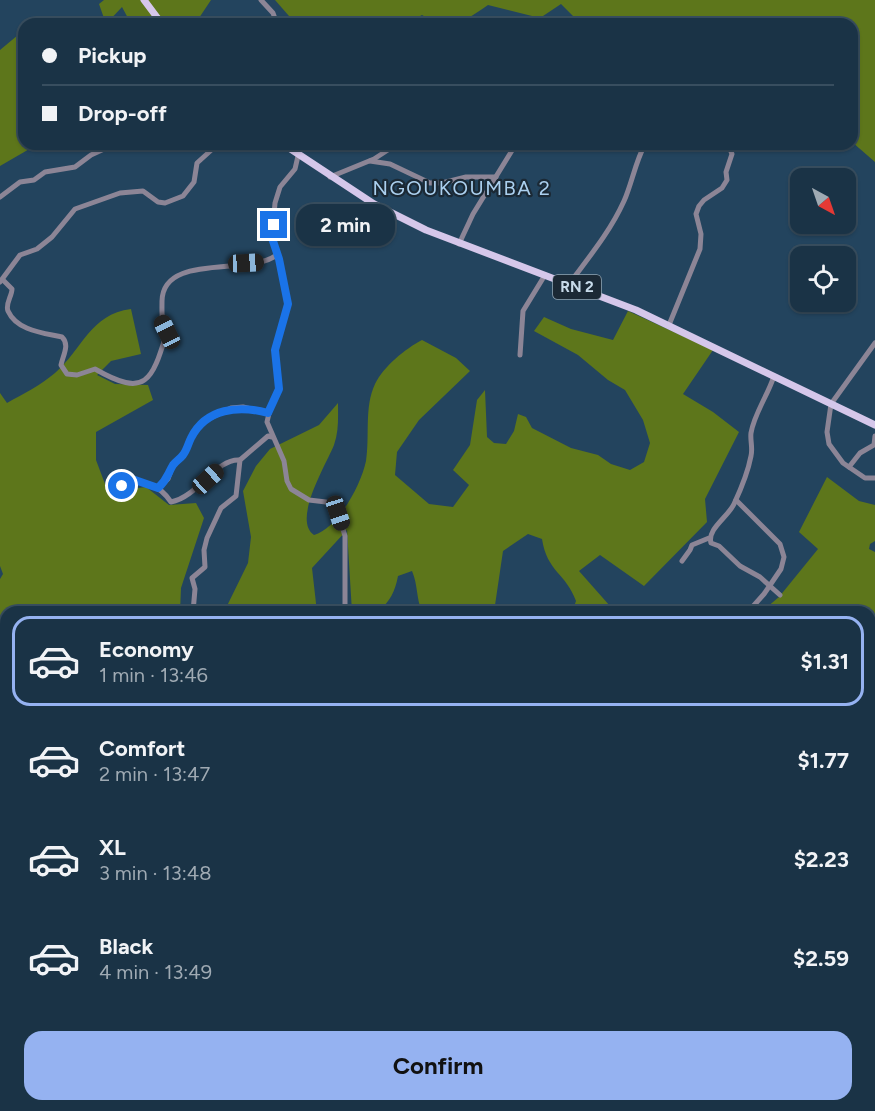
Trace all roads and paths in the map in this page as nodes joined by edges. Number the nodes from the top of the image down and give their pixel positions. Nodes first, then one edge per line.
1 (144, 0) edge
2 (261, 0) edge
3 (158, 18) edge
4 (275, 18) edge
5 (102, 150) edge
6 (211, 150) edge
7 (290, 150) edge
8 (387, 150) edge
9 (512, 150) edge
10 (642, 150) edge
11 (730, 150) edge
12 (298, 156) junction
13 (370, 161) junction
14 (330, 177) junction
15 (496, 177) junction
16 (0, 197) edge
17 (459, 244) junction
18 (278, 254) junction
19 (545, 275) junction
20 (1, 281) edge
21 (569, 284) junction
22 (669, 325) junction
23 (875, 343) edge
24 (520, 355) dead end
25 (774, 376) junction
26 (831, 404) junction
27 (268, 413) junction
28 (875, 425) edge
29 (875, 436) edge
30 (272, 437) junction
31 (240, 460) junction
32 (849, 467) junction
33 (875, 478) edge
34 (122, 486) dead end
35 (158, 488) junction
36 (735, 500) junction
37 (710, 538) junction
38 (681, 561) dead end
39 (770, 585) junction
40 (780, 595) dead end
41 (194, 606) edge
42 (345, 606) edge
43 (753, 606) edge

1 - 3 main road
2 - 4 street
5 - 16 street
6 - 20 street
7 - 12 main road, RN 2
8 - 13 street
9 - 15 street
10 - 21 street
11 - 22 street
12 - 14 main road, RN 2
12 - 18 street
13 - 14 street
13 - 15 street
14 - 17 main road, RN 2
15 - 17 street
17 - 19 main road, RN 2
18 - 20 street
18 - 27 street
19 - 21 main road, RN 2
19 - 24 street
21 - 22 main road, RN 2
22 - 25 main road, RN 2
23 - 26 street
25 - 26 main road, RN 2
25 - 36 street
26 - 28 main road, RN 2
26 - 32 street
27 - 30 street
27 - 35 street
29 - 32 street
30 - 31 street
30 - 42 street
31 - 35 street
31 - 41 street
32 - 33 street
34 - 35 street
36 - 37 street
36 - 39 street
37 - 38 street
37 - 39 street
39 - 40 street
39 - 43 street

